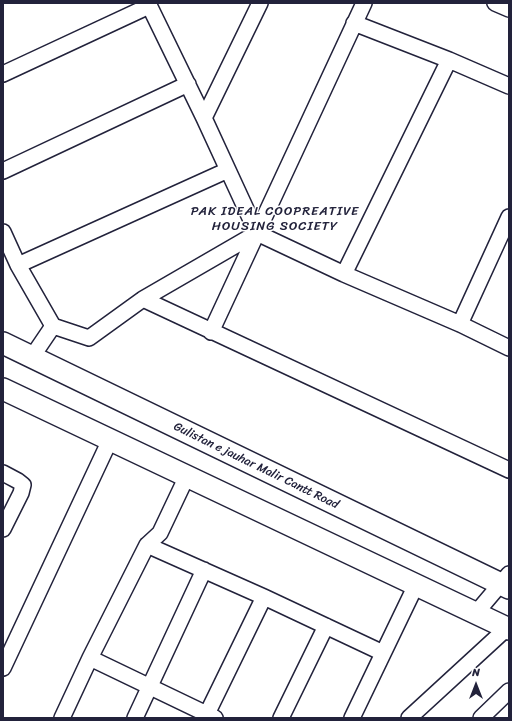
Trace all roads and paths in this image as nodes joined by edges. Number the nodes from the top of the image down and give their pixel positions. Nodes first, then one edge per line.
1 (260, 3) edge
2 (364, 3) edge
3 (495, 3) edge
4 (149, 4) edge
5 (509, 9) edge
6 (354, 22) junction
7 (449, 60) junction
8 (3, 74) edge
9 (188, 84) junction
10 (509, 86) edge
11 (204, 118) junction
12 (228, 170) junction
13 (3, 171) edge
14 (509, 217) edge
15 (3, 232) edge
16 (257, 233) junction
17 (18, 265) junction
18 (344, 274) junction
19 (143, 300) junction
20 (460, 324) junction
21 (53, 326) junction
22 (211, 332) junction
23 (3, 343) edge
24 (509, 348) edge
25 (32, 357) junction
26 (3, 389) edge
27 (110, 440) junction
28 (509, 470) edge
29 (3, 473) edge
30 (187, 476) junction
31 (3, 529) edge
32 (147, 545) junction
33 (204, 570) junction
34 (506, 582) edge
35 (416, 585) junction
36 (264, 597) junction
37 (476, 613) junction
38 (326, 626) junction
39 (508, 628) edge
40 (383, 654) junction
41 (90, 658) junction
42 (3, 668) edge
43 (150, 687) junction
44 (509, 691) edge
45 (209, 717) edge
46 (62, 718) edge
47 (135, 718) edge
48 (281, 718) edge
49 (352, 718) edge
50 (409, 718) edge
51 (481, 718) edge

1 - 11 street
2 - 6 street
3 - 5 street
4 - 8 street
4 - 9 street
6 - 7 street
6 - 16 street
7 - 10 street
7 - 18 street
9 - 11 street
9 - 13 street
11 - 12 street
12 - 16 street
12 - 17 street
14 - 20 street
15 - 17 street
16 - 18 street
16 - 19 street
16 - 22 street
17 - 21 street
18 - 20 street
19 - 21 street
19 - 22 street
20 - 24 street
21 - 25 street
22 - 28 street
23 - 25 main road, Gulistan e jauhar Malir Cantt Road
25 - 34 main road, Gulistan e jauhar Malir Cantt Road
26 - 27 main road
27 - 30 main road
27 - 42 street
29 - 31 street
30 - 32 street
30 - 35 main road
32 - 33 street
32 - 41 street
33 - 36 street
33 - 43 street
34 - 37 street
35 - 37 main road
35 - 40 street
36 - 38 street
36 - 45 street
37 - 39 main road
38 - 40 street
38 - 48 street
39 - 50 street
40 - 49 street
41 - 43 street
41 - 46 street
43 - 45 street
43 - 47 street
44 - 51 street

